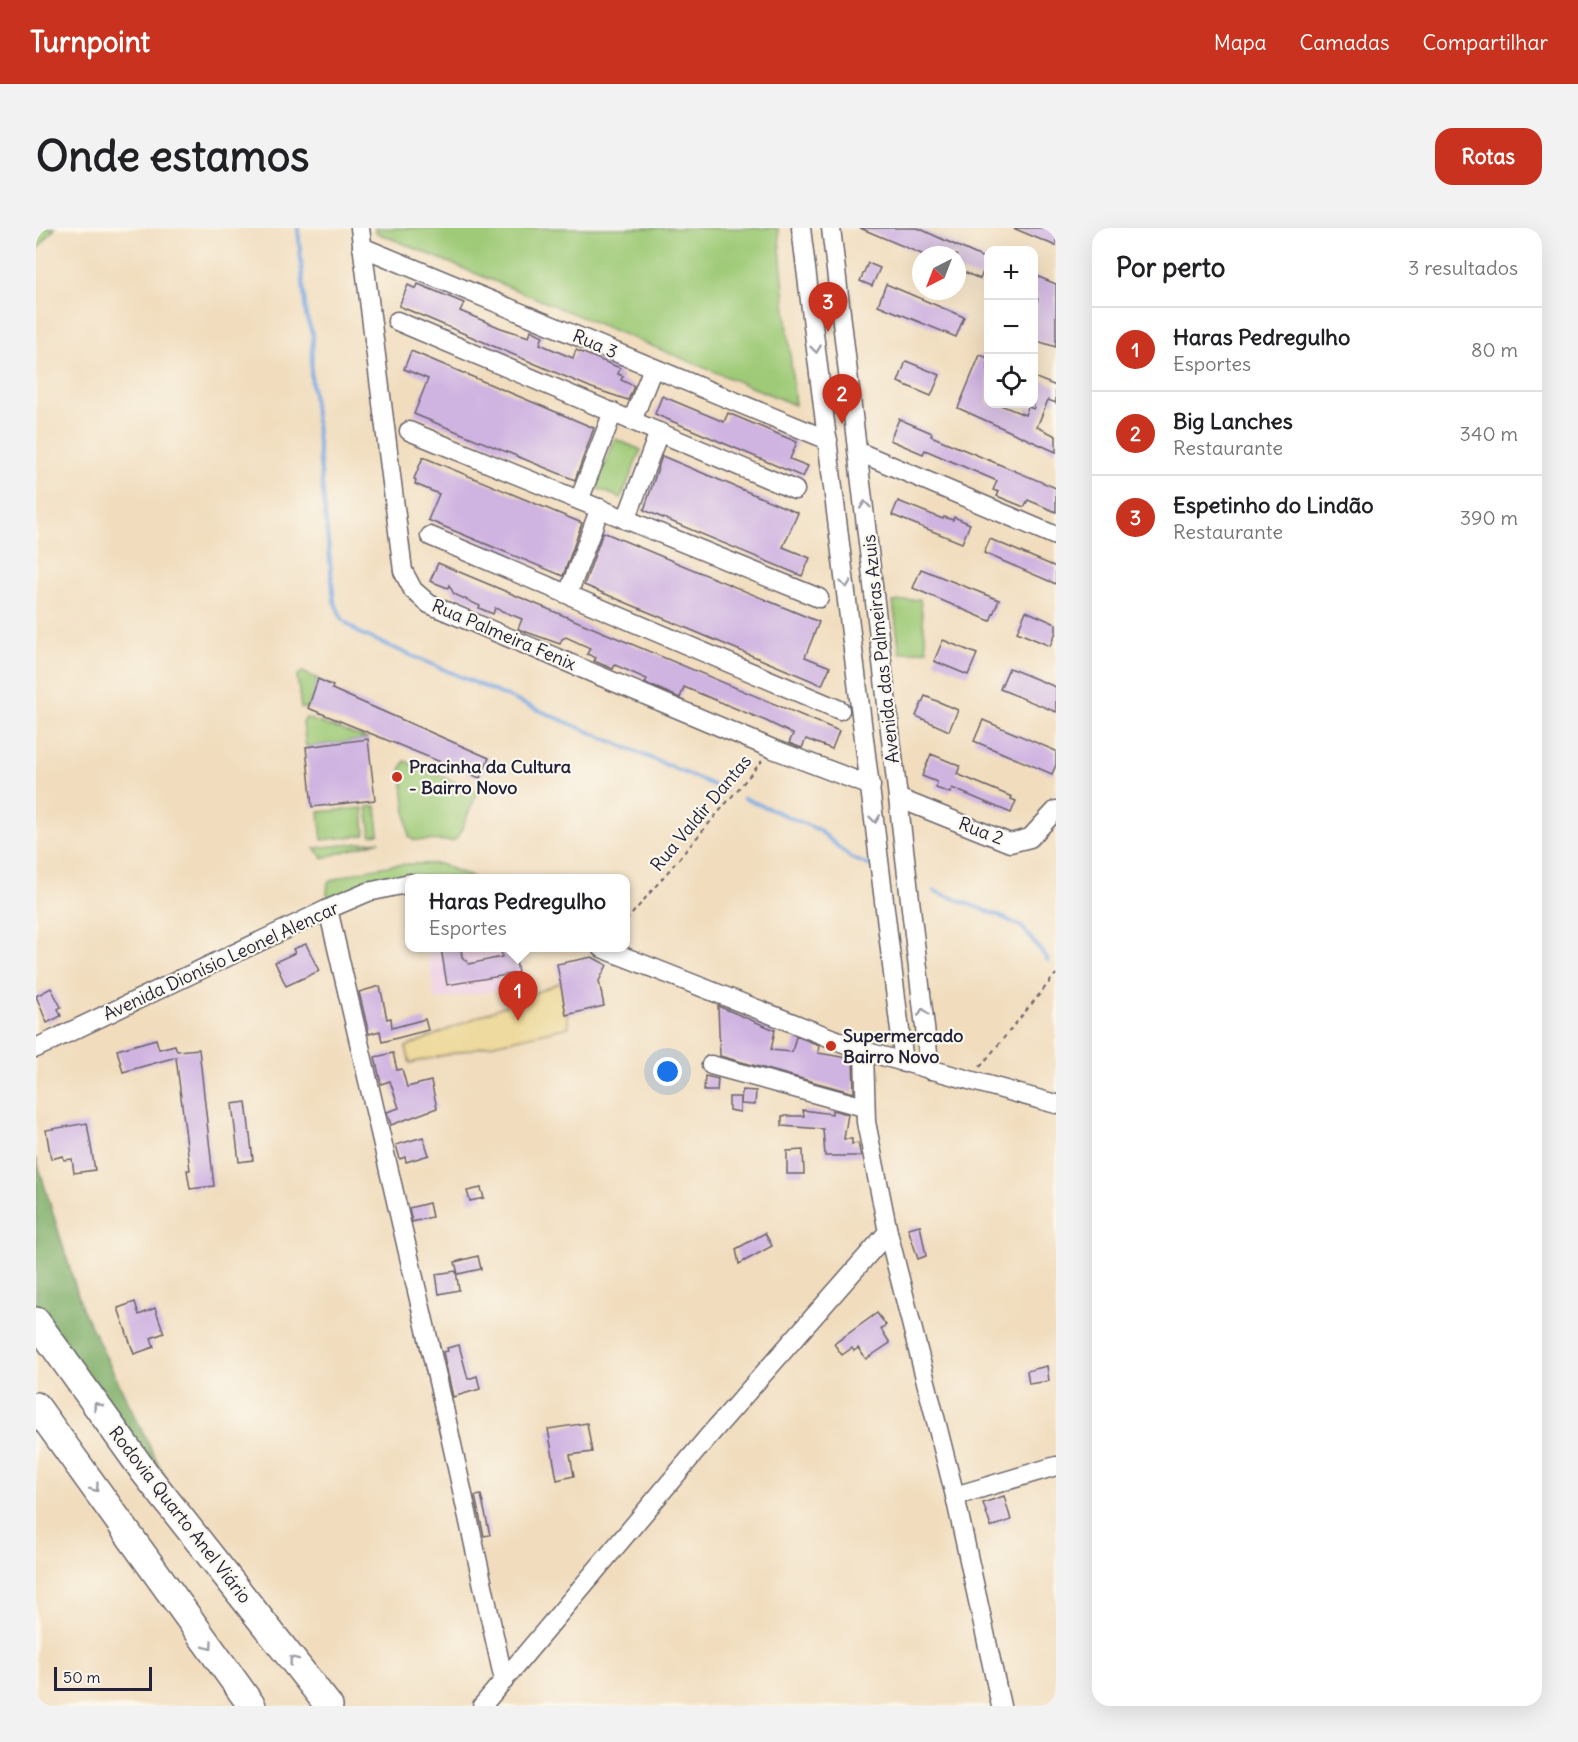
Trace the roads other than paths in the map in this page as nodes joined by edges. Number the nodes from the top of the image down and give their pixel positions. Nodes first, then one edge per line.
1 (360, 228) edge
2 (801, 228) edge
3 (831, 228) edge
4 (362, 247) junction
5 (398, 321) dead end
6 (653, 368) junction
7 (613, 412) junction
8 (632, 421) junction
9 (409, 431) dead end
10 (659, 432) junction
11 (828, 440) junction
12 (859, 452) junction
13 (795, 490) dead end
14 (580, 498) junction
15 (600, 508) junction
16 (626, 519) junction
17 (430, 536) dead end
18 (1056, 536) edge
19 (568, 594) junction
20 (819, 598) dead end
21 (840, 710) dead end
22 (871, 786) junction
23 (898, 798) junction
24 (1056, 810) edge
25 (405, 884) edge
26 (328, 909) junction
27 (612, 952) edge
28 (36, 1048) edge
29 (864, 1051) junction
30 (904, 1063) junction
31 (711, 1065) dead end
32 (930, 1070) junction
33 (1056, 1104) edge
34 (864, 1107) junction
35 (888, 1232) junction
36 (36, 1321) edge
37 (36, 1406) edge
38 (1056, 1466) edge
39 (955, 1496) junction
40 (504, 1681) junction
41 (252, 1706) edge
42 (329, 1706) edge
43 (482, 1706) edge
44 (1000, 1706) edge

1 - 4 street, Rua Palmeira Fenix
2 -> 11 street, Avenida das Palmeiras Azuis
3 - 12 street, Avenida das Palmeiras Azuis
4 - 6 street, Rua 3
4 - 22 street, Rua Palmeira Fenix
5 - 7 street
6 - 8 street
6 - 11 street, Rua 3
7 - 8 street
7 - 14 street
8 - 10 street
9 - 14 street
10 - 13 street
10 - 16 street
11 -> 22 street, Avenida das Palmeiras Azuis
12 - 18 street
23 -> 12 street, Avenida das Palmeiras Azuis
14 - 15 street
15 - 16 street
15 - 19 street
16 - 20 street
17 - 19 street
19 - 21 street
22 -> 30 street, Avenida das Palmeiras Azuis
23 - 24 street, Rua 2
32 -> 23 street, Avenida das Palmeiras Azuis
25 - 26 street, Avenida Dionísio Leonel Alencar
26 - 28 street, Avenida Dionísio Leonel Alencar
26 - 40 street
27 - 29 street
29 - 30 street
29 - 34 street
30 - 32 street
31 - 34 street
32 - 33 street
34 - 35 street
35 - 39 street
35 - 40 street
42 -> 36 highway, Rodovia Quarto Anel Viário
37 -> 41 highway
38 - 39 street
39 - 44 street
40 - 43 street

